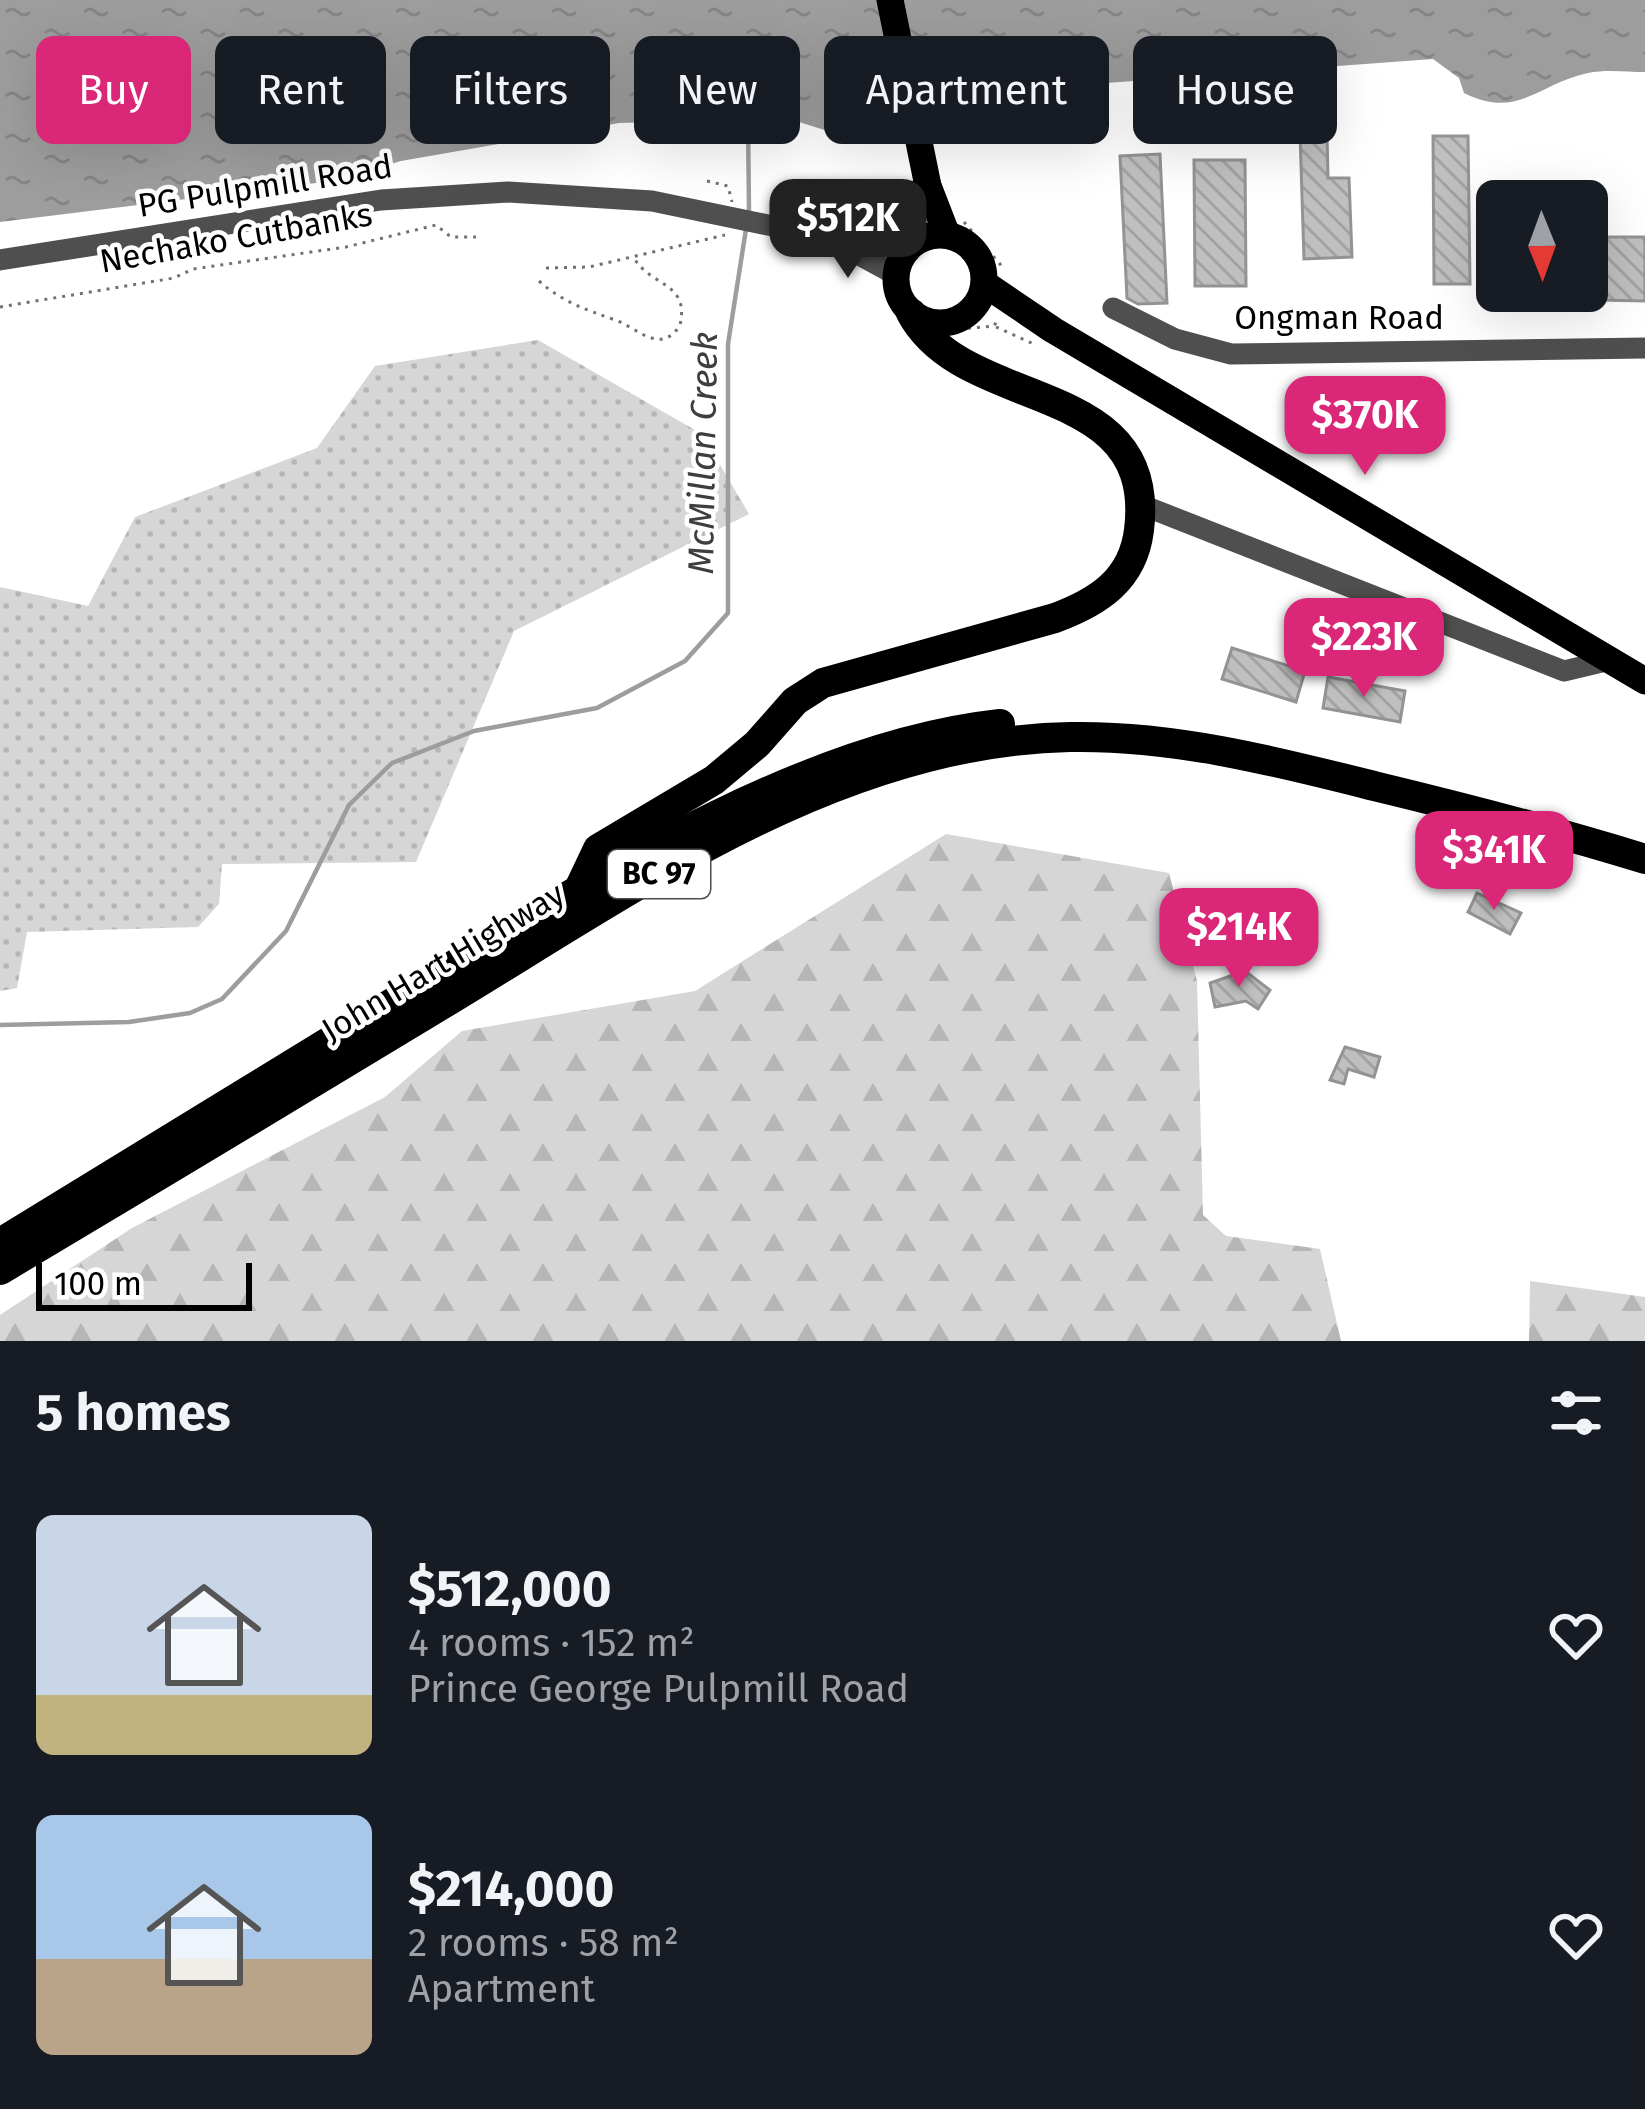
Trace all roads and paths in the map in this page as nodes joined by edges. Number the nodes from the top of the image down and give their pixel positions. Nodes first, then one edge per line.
1 (890, 0) edge
2 (925, 174) junction
3 (707, 181) dead end
4 (947, 235) junction
5 (476, 237) dead end
6 (826, 237) junction
7 (915, 243) junction
8 (634, 258) junction
9 (0, 260) edge
10 (546, 268) dead end
11 (896, 275) junction
12 (539, 281) dead end
13 (979, 296) junction
14 (0, 308) edge
15 (1113, 308) dead end
16 (911, 313) junction
17 (1645, 348) edge
18 (1142, 505) junction
19 (1610, 660) junction
20 (1645, 681) edge
21 (1645, 838) edge
22 (1645, 859) edge
23 (579, 889) junction
24 (0, 1243) edge
25 (0, 1270) edge

1 - 2 main road
2 - 4 main road
2 - 6 main road
2 - 7 main road
3 - 8 path
4 - 7 main road
4 - 13 main road
5 - 14 path, Nechako Cutbanks
6 - 7 street
6 - 9 street, PG Pulpmill Road
6 - 11 street
7 - 11 main road
8 - 10 path
8 - 12 path
11 - 16 main road
13 - 16 main road
13 - 19 main road
15 - 17 street, Ongman Road
16 - 18 highway
18 - 19 street
18 - 23 highway
19 - 20 main road
21 - 23 highway, John Hart Highway / BC 97
22 - 25 highway, John Hart Highway / BC 97
23 - 24 highway, John Hart Highway / BC 97

